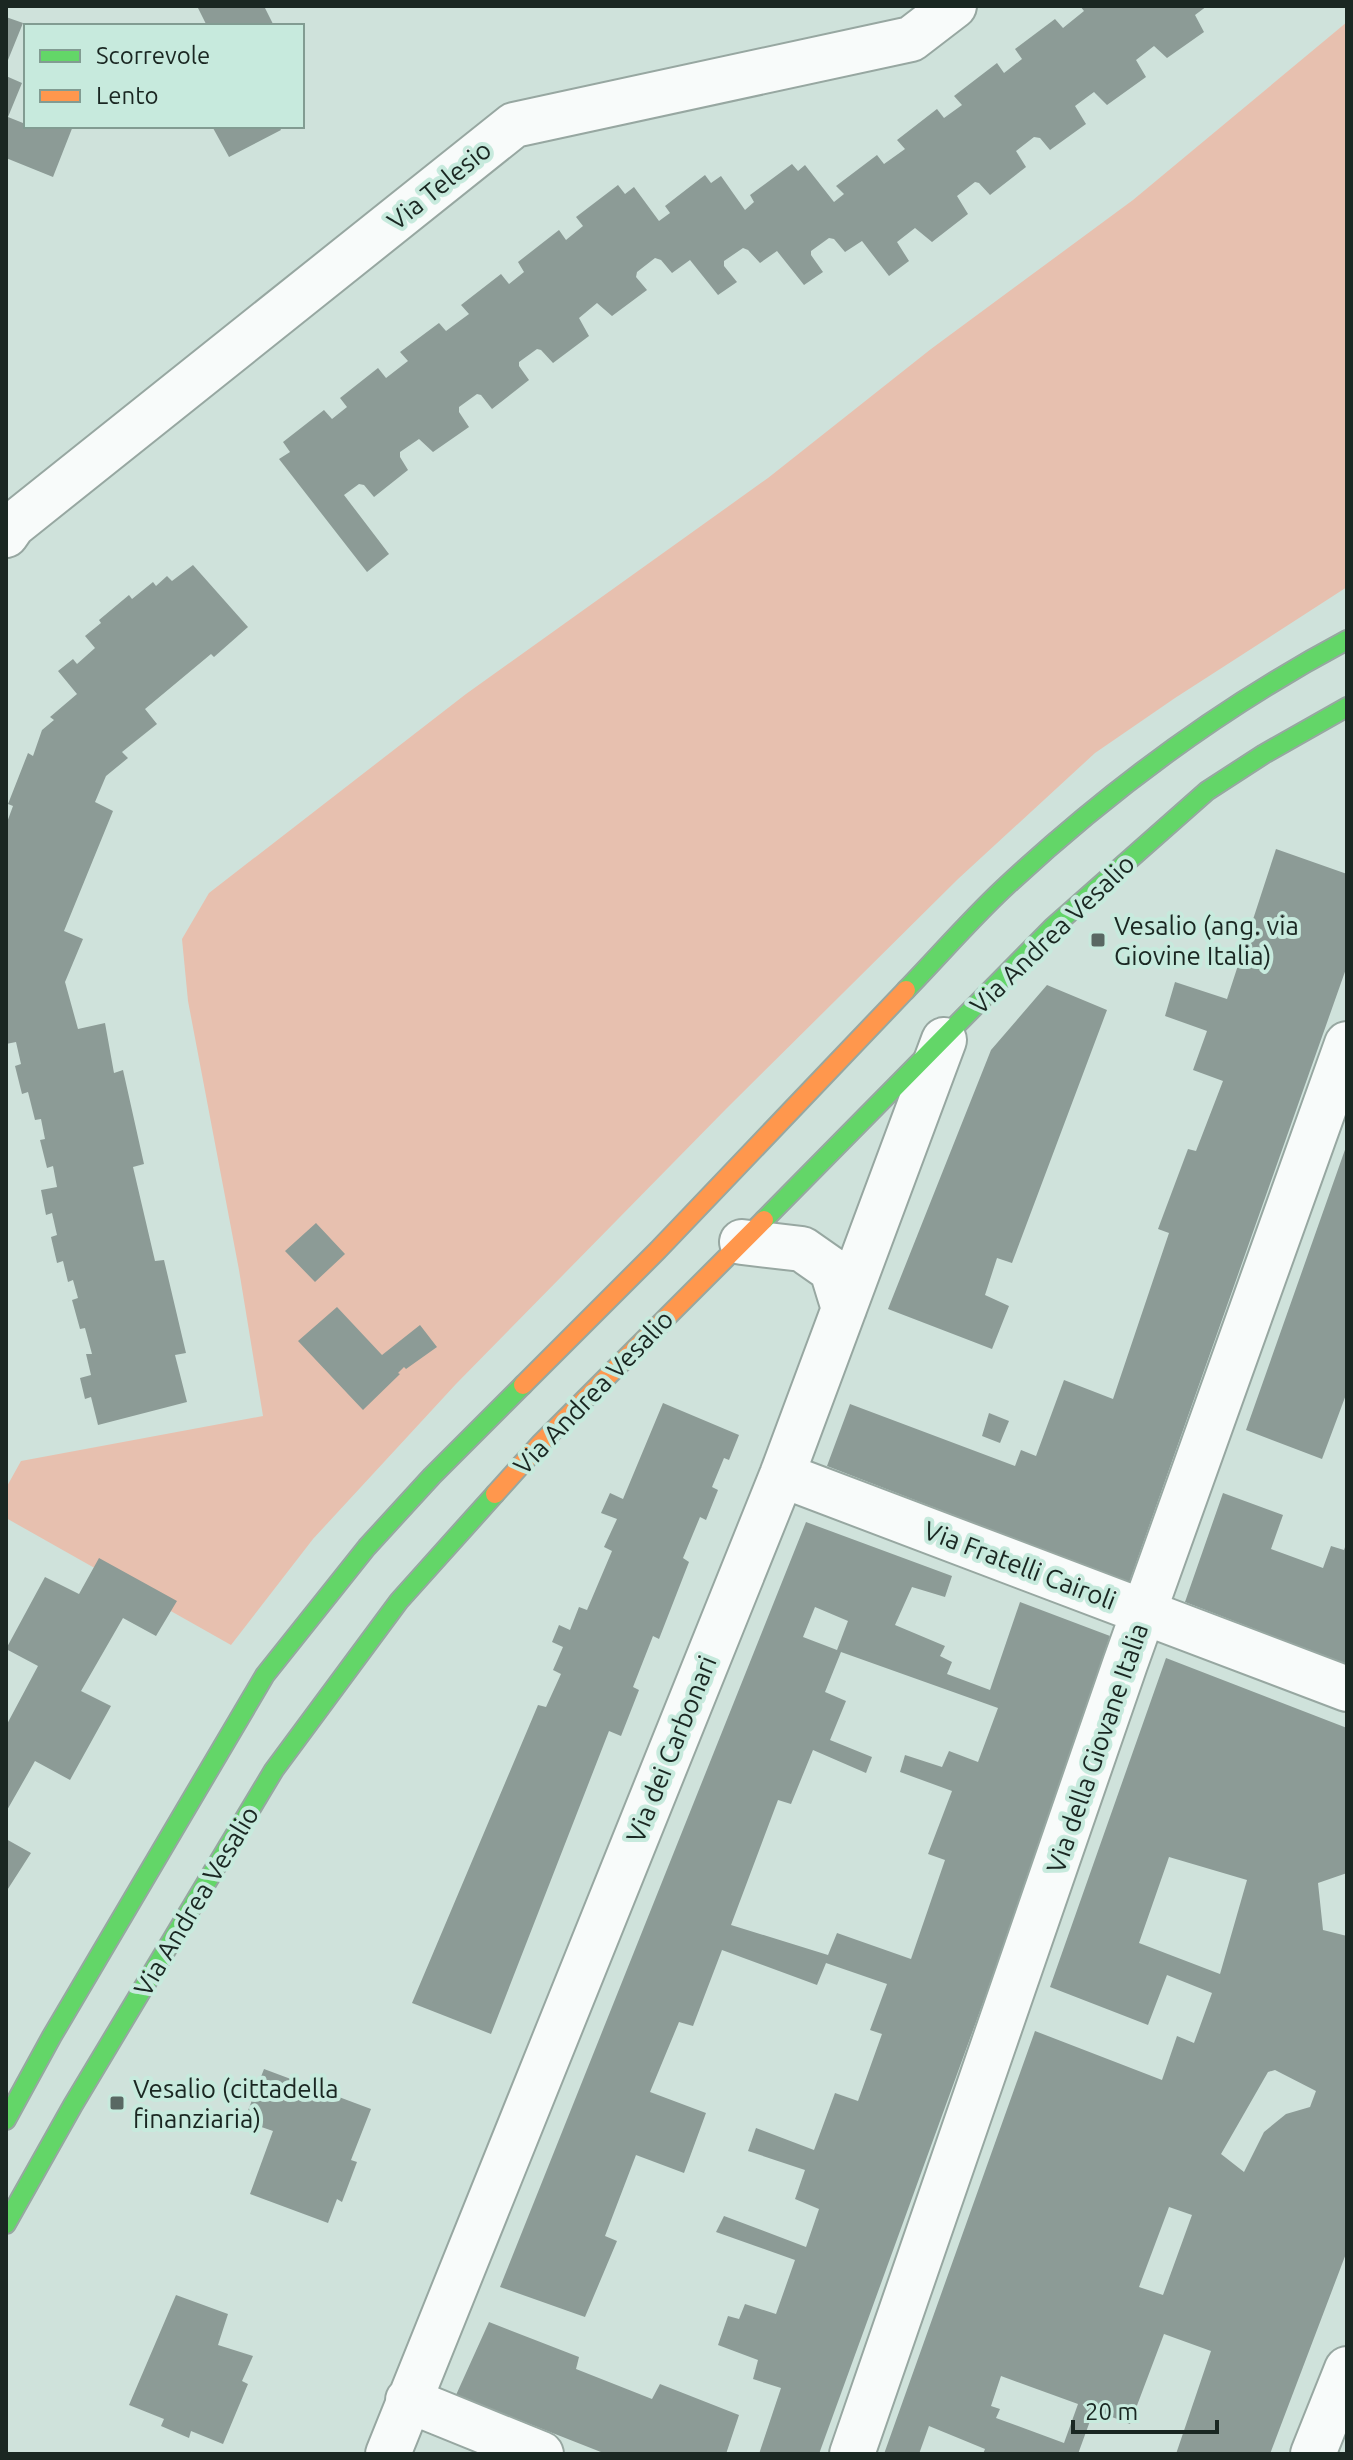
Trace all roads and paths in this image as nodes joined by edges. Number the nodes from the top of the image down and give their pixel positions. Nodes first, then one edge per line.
1 (954, 6) edge
2 (6, 535) edge
3 (1347, 640) edge
4 (1347, 707) edge
5 (944, 1040) junction
6 (1347, 1044) edge
7 (742, 1242) junction
8 (844, 1309) junction
9 (782, 1475) junction
10 (1144, 1612) junction
11 (1347, 1689) edge
12 (6, 2120) edge
13 (6, 2224) edge
14 (1347, 2369) edge
15 (408, 2400) junction
16 (388, 2454) edge
17 (541, 2454) edge
18 (852, 2454) edge
19 (1313, 2454) edge

1 - 2 street, Via Telesio
3 - 12 main road, Via Andrea Vesalio
4 - 5 main road, Via Andrea Vesalio
5 - 7 main road, Via Andrea Vesalio
5 - 8 street, Via dei Carbonari
6 - 10 street, Via della Giovane Italia
7 - 8 street
7 - 13 main road, Via Andrea Vesalio
8 - 9 street, Via dei Carbonari
9 - 10 street, Via Fratelli Cairoli
9 - 15 street, Via dei Carbonari
10 - 11 street, Via Fratelli Cairoli
10 - 18 street, Via della Giovane Italia
14 - 19 street
15 - 16 street, Via dei Carbonari
15 - 17 street

